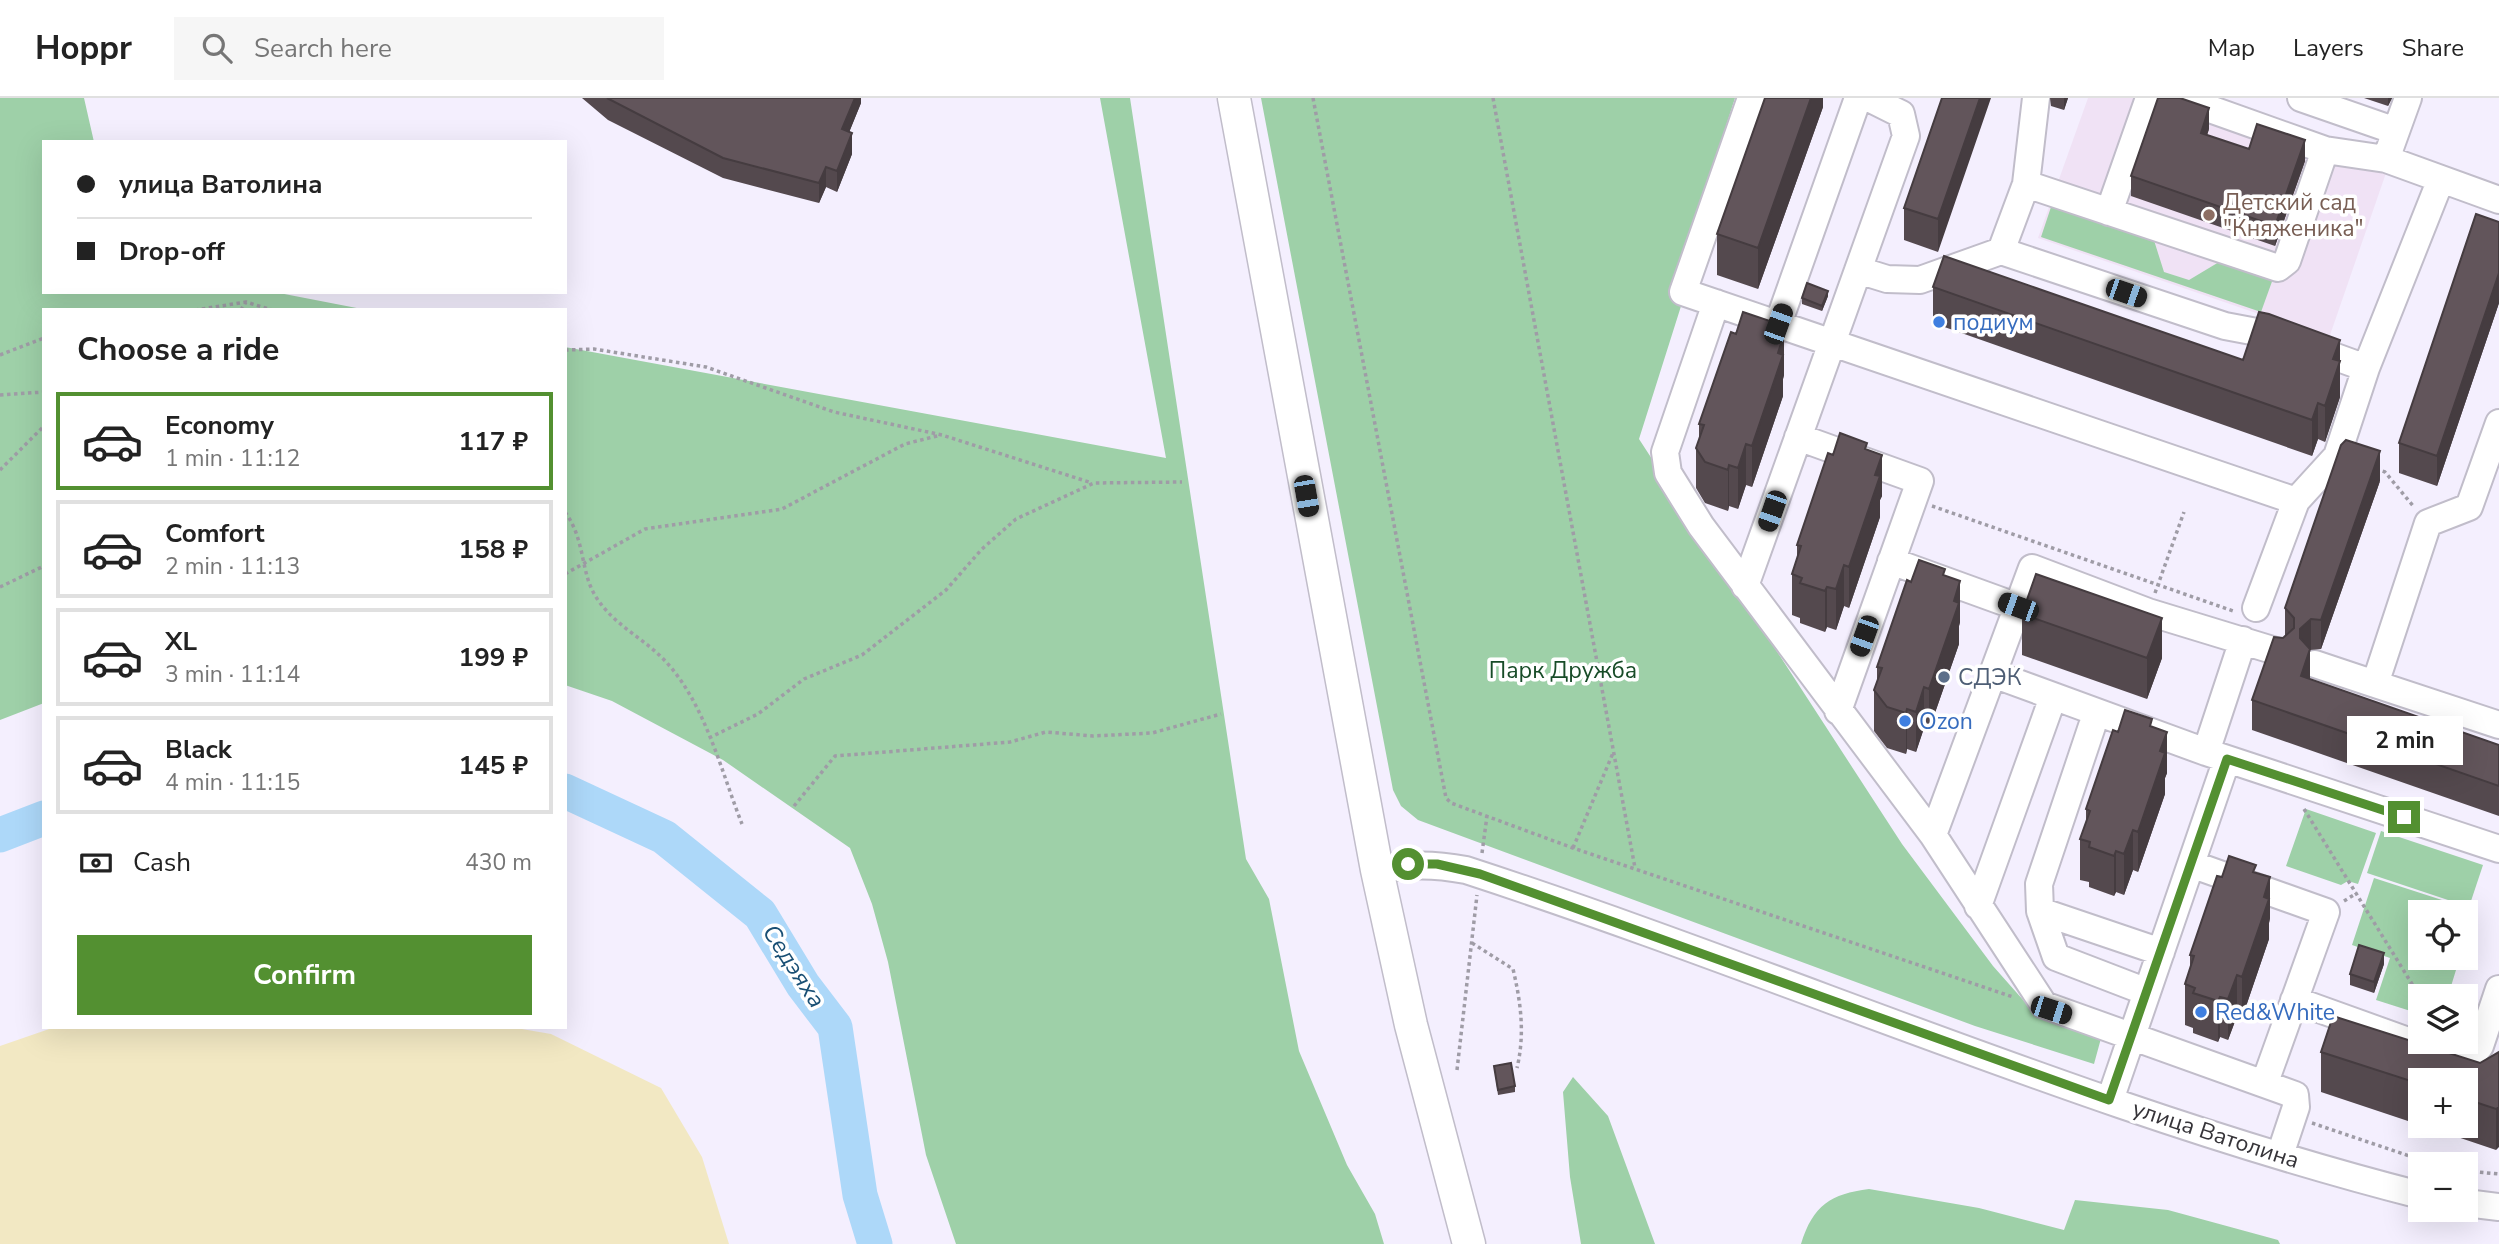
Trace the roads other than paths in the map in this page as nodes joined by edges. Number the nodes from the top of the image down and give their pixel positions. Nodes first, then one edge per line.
1 (1234, 98) edge
2 (1751, 98) edge
3 (2036, 98) edge
4 (2149, 98) edge
5 (2179, 98) edge
6 (2301, 98) edge
7 (2408, 98) edge
8 (1872, 99) edge
9 (2396, 131) junction
10 (2325, 150) junction
11 (2386, 159) junction
12 (2441, 179) junction
13 (2026, 184) junction
14 (2499, 200) edge
15 (2109, 212) junction
16 (2001, 251) junction
17 (1858, 270) junction
18 (1716, 303) junction
19 (1778, 324) junction
20 (1832, 342) junction
21 (2366, 368) junction
22 (2499, 423) edge
23 (1798, 437) junction
24 (2296, 501) junction
25 (1891, 562) junction
26 (1745, 586) junction
27 (2018, 607) junction
28 (2256, 608) dead end
29 (2243, 640) junction
30 (2279, 652) edge
31 (2315, 664) dead end
32 (1993, 674) junction
33 (2375, 684) junction
34 (2053, 697) junction
35 (1838, 711) junction
36 (2499, 725) edge
37 (2092, 726) dead end
38 (2217, 756) junction
39 (1933, 835) junction
40 (2499, 849) edge
41 (2191, 864) junction
42 (1377, 870) junction
43 (1978, 906) junction
44 (2040, 911) junction
45 (2161, 952) junction
46 (2499, 989) edge
47 (2147, 992) junction
48 (2294, 1000) junction
49 (2132, 1037) junction
50 (2265, 1083) junction
51 (2109, 1100) junction
52 (2280, 1155) junction
53 (2408, 1192) edge
54 (2478, 1204) edge
55 (2499, 1207) edge
56 (1469, 1244) edge

1 - 42 main road
2 - 18 street
3 - 13 street
4 - 15 street
5 - 10 street
6 - 9 street
7 - 9 street
8 - 17 street
8 - 19 street
9 - 11 street
10 - 11 street
10 - 15 street
11 - 12 street
12 - 14 street
12 - 21 street
13 - 15 street
13 - 16 street
16 - 17 street
16 - 21 street
17 - 20 street
18 - 19 street
18 - 26 street
19 - 20 street
20 - 23 street
20 - 24 street
21 - 24 street
22 - 33 street
23 - 25 street
23 - 26 street
24 - 28 street
25 - 27 street
25 - 35 street
26 - 35 street
27 - 29 street
27 - 32 street
29 - 30 street
29 - 38 street
31 - 33 street
32 - 34 street
32 - 39 street
33 - 36 street
34 - 38 street
34 - 43 street
35 - 39 street
37 - 44 street
38 - 40 street
38 - 41 street
39 - 43 street
41 - 45 street
41 - 48 street
42 - 51 street, улица Ватолина
42 - 56 main road
43 - 49 street
44 - 45 street
44 - 47 street
45 - 47 street
46 - 48 street
47 - 49 street
48 - 50 street
49 - 50 street
49 - 51 street
50 - 52 street
51 - 52 street, улица Ватолина
52 - 53 street, улица Ватолина
54 - 55 street

